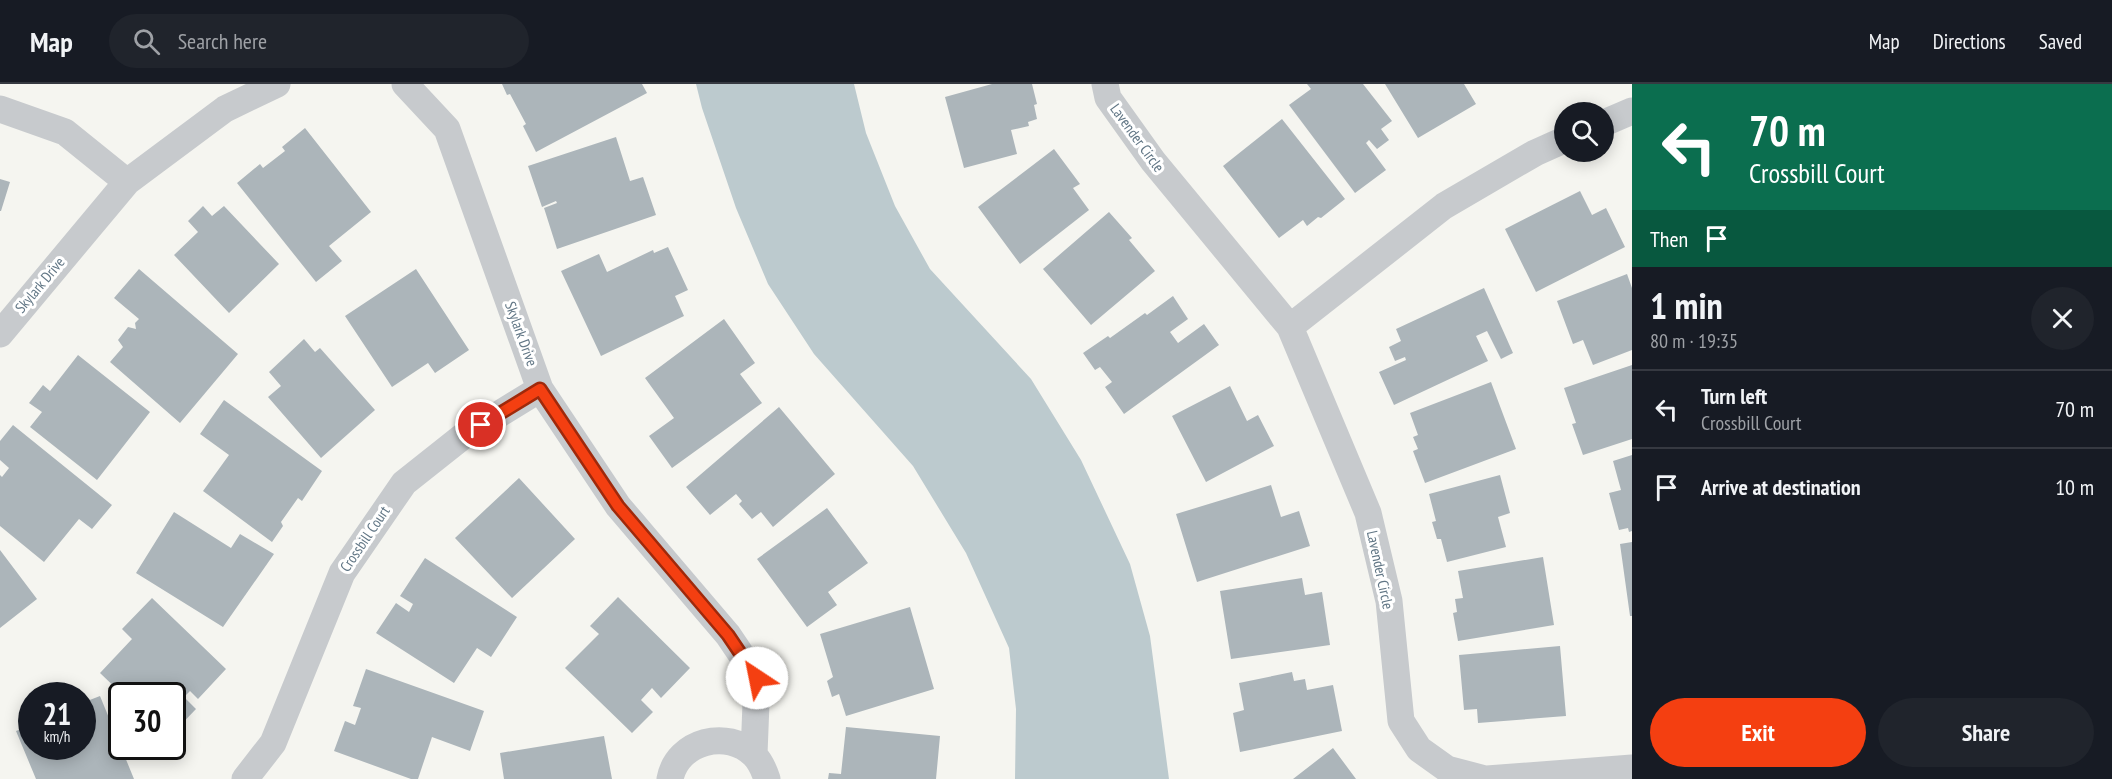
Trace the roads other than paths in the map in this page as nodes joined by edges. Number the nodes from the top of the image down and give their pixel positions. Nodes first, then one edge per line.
1 (277, 84) edge
2 (405, 84) edge
3 (1104, 84) edge
4 (0, 109) edge
5 (1631, 114) edge
6 (1614, 120) edge
7 (1554, 145) edge
8 (127, 182) junction
9 (1290, 327) junction
10 (0, 334) edge
11 (540, 389) junction
12 (754, 754) junction
13 (1632, 768) edge
14 (245, 779) edge
15 (670, 779) edge
16 (767, 779) edge
17 (1486, 779) edge

1 - 8 street, Skylark Drive
2 - 11 street, Skylark Drive
3 - 9 street, Lavender Circle
4 - 8 street
5 - 6 street
7 - 9 street
8 - 10 street, Skylark Drive
9 - 17 street, Lavender Circle
11 - 12 street, Skylark Drive
11 - 14 street, Crossbill Court
12 - 15 street
12 - 16 street, Skylark Drive
13 - 17 street, Lavender Circle

